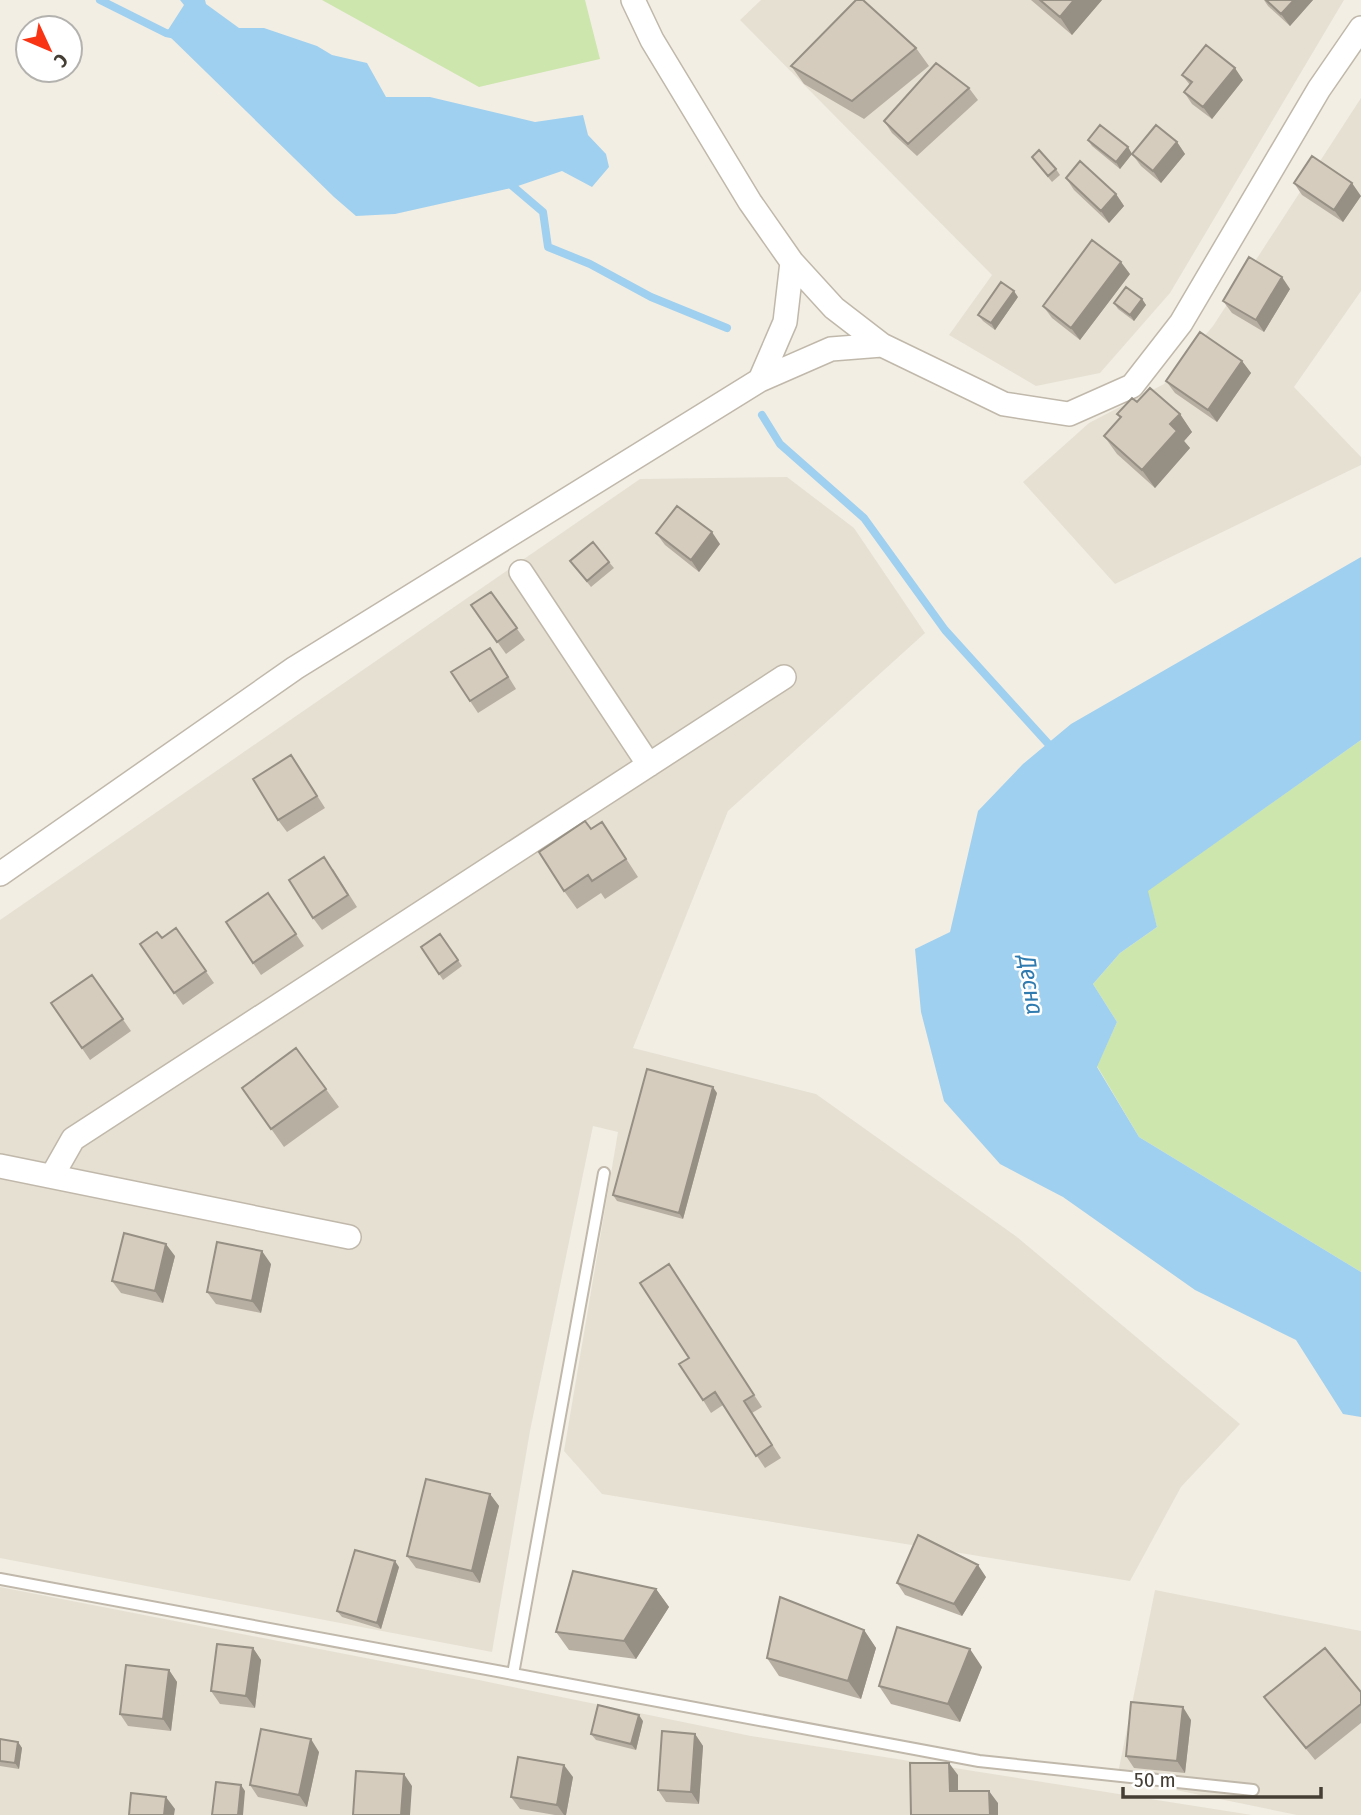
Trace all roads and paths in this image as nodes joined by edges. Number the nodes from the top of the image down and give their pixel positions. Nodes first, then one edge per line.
1 (633, 0) edge
2 (1361, 28) edge
3 (792, 262) junction
4 (882, 345) junction
5 (760, 380) junction
6 (521, 572) dead end
7 (785, 677) dead end
8 (649, 765) junction
9 (0, 874) edge
10 (0, 1166) edge
11 (604, 1173) dead end
12 (52, 1177) junction
13 (349, 1237) dead end
14 (0, 1579) edge
15 (513, 1674) junction
16 (1253, 1790) dead end

1 - 3 street
2 - 4 street
3 - 4 street
3 - 5 street
4 - 5 street
5 - 9 street
6 - 8 street
7 - 8 street
8 - 12 street
10 - 12 street
11 - 15 lane
12 - 13 street
14 - 15 lane
15 - 16 lane

